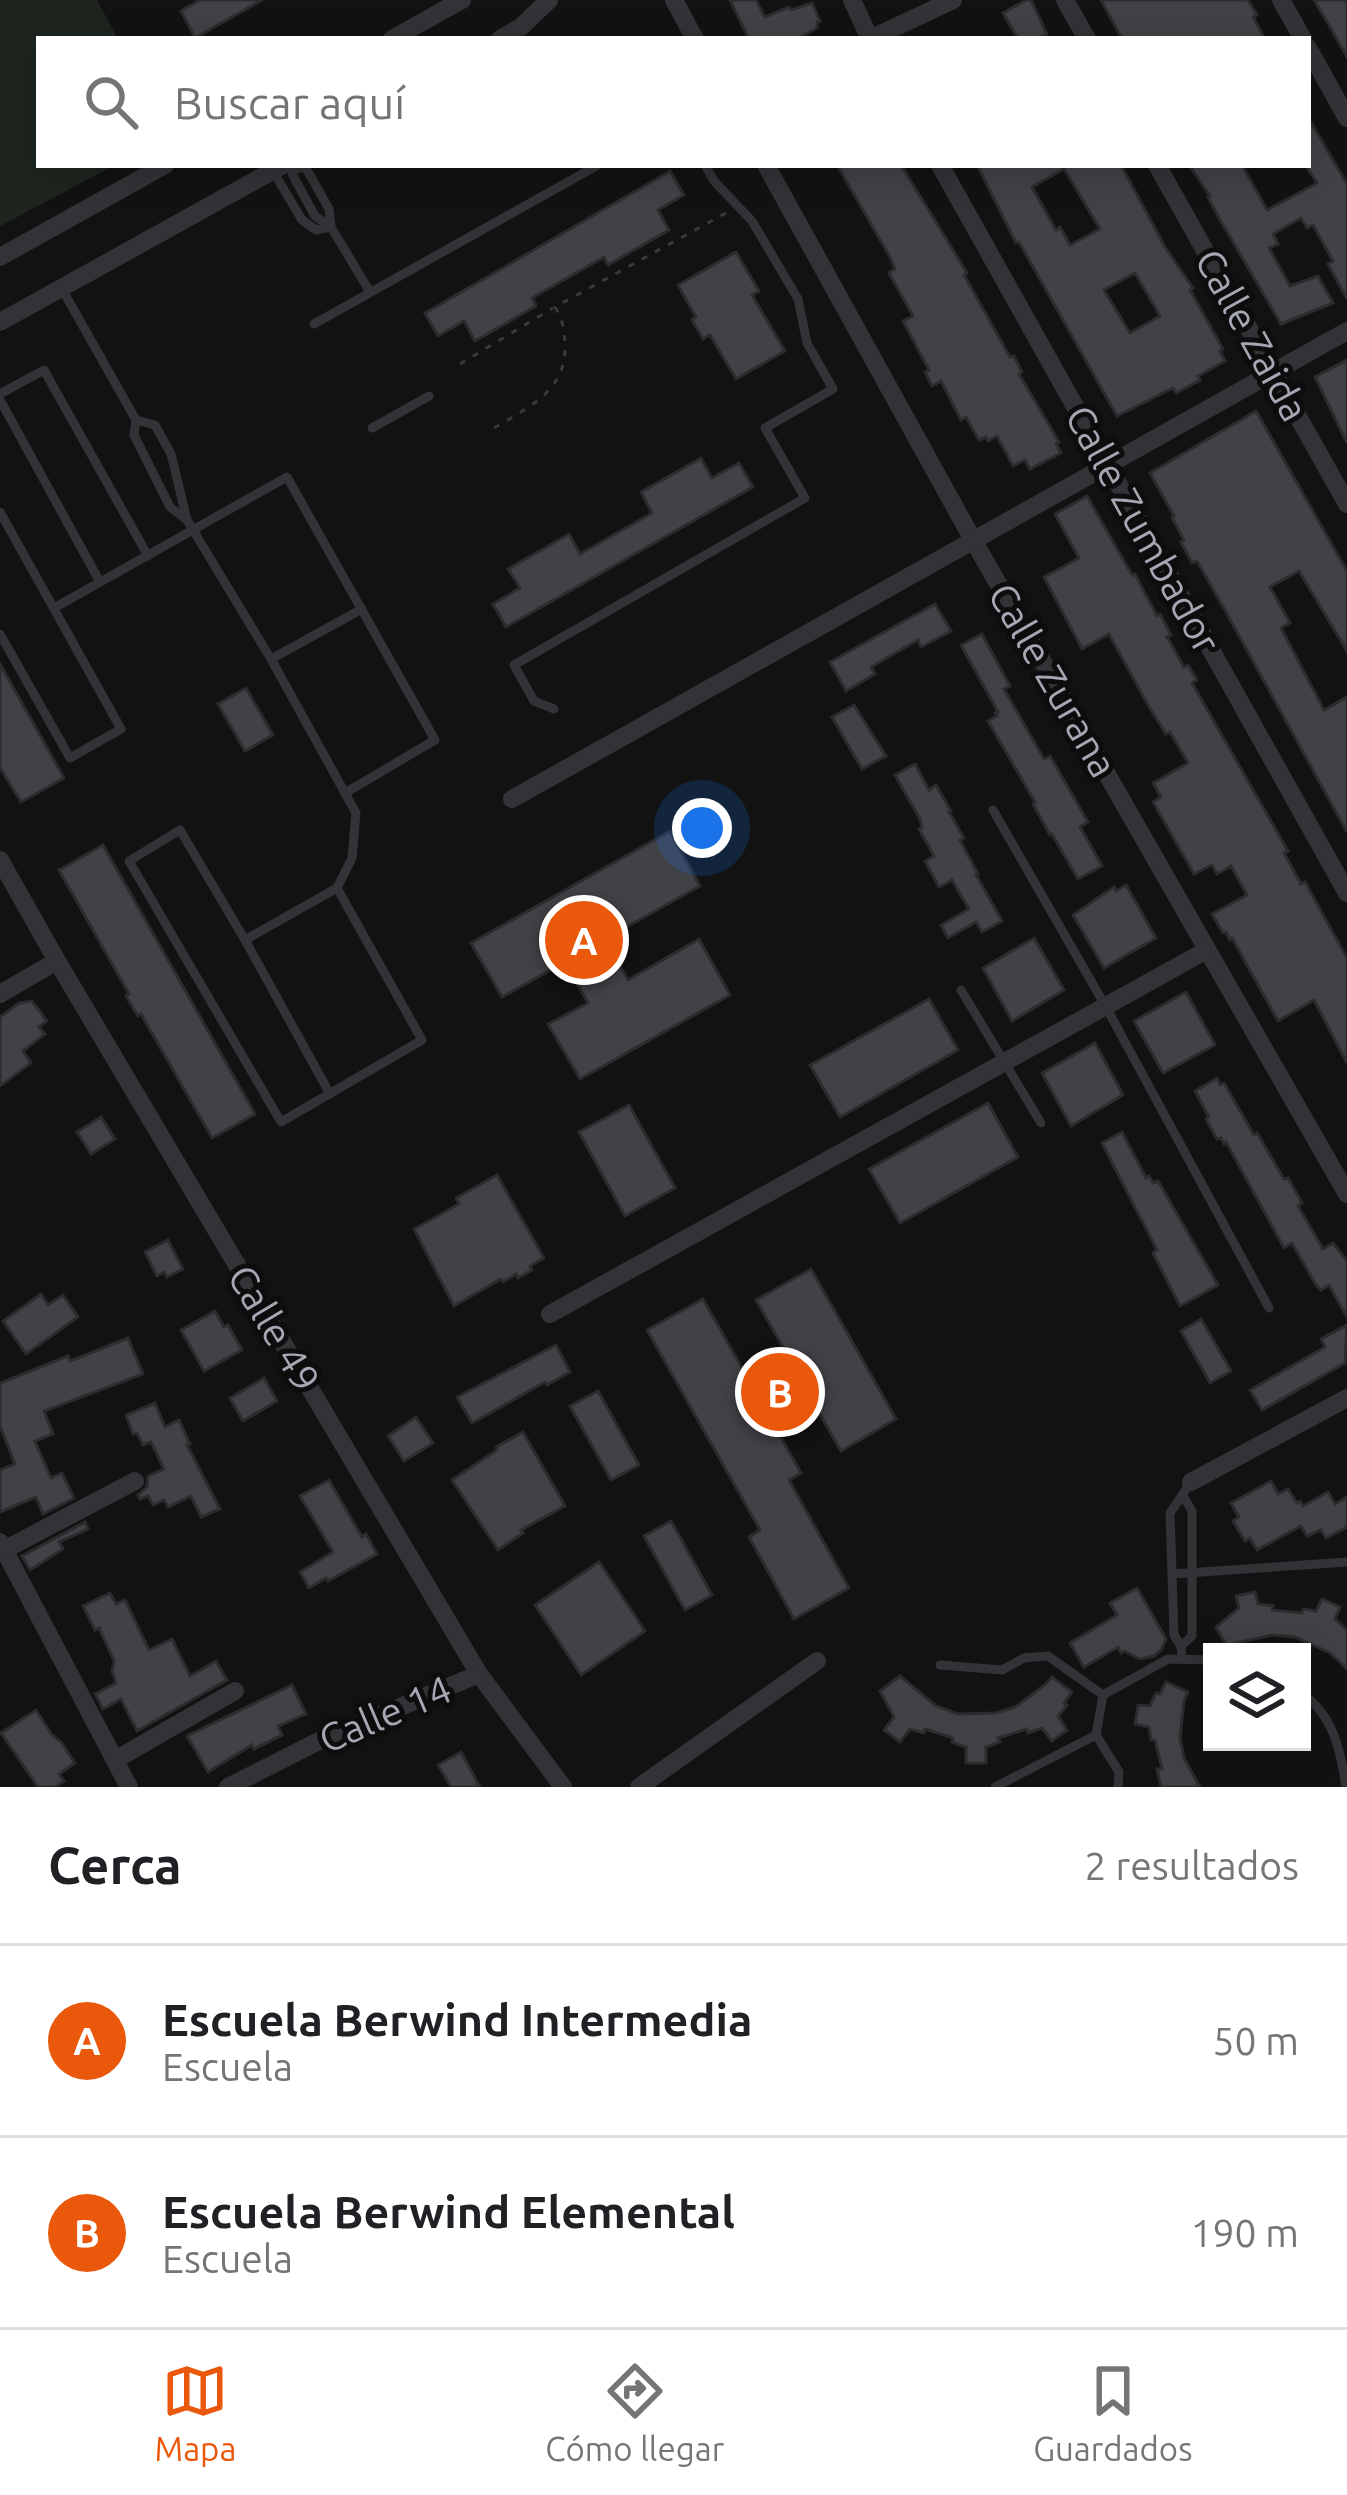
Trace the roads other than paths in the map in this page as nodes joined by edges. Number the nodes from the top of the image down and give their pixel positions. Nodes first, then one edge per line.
1 (462, 0) edge
2 (549, 0) edge
3 (674, 0) edge
4 (852, 0) edge
5 (953, 0) edge
6 (1065, 0) edge
7 (1281, 0) edge
8 (397, 36) edge
9 (505, 36) edge
10 (693, 36) edge
11 (869, 36) edge
12 (876, 36) edge
13 (1085, 36) edge
14 (1301, 36) edge
15 (1311, 53) edge
16 (1347, 118) edge
17 (160, 168) edge
18 (285, 168) edge
19 (287, 168) edge
20 (305, 168) edge
21 (593, 168) edge
22 (707, 168) edge
23 (768, 168) edge
24 (942, 168) edge
25 (1159, 168) edge
26 (332, 227) junction
27 (0, 257) edge
28 (61, 287) junction
29 (370, 292) junction
30 (0, 322) edge
31 (314, 324) dead end
32 (1347, 331) edge
33 (1273, 372) junction
34 (429, 396) dead end
35 (0, 397) edge
36 (136, 420) junction
37 (372, 428) dead end
38 (1107, 465) junction
39 (1347, 504) edge
40 (0, 512) edge
41 (190, 525) junction
42 (975, 539) junction
43 (148, 556) junction
44 (100, 582) junction
45 (54, 608) junction
46 (362, 609) junction
47 (0, 634) edge
48 (271, 659) junction
49 (554, 709) dead end
50 (345, 794) junction
51 (512, 799) dead end
52 (993, 810) dead end
53 (0, 860) edge
54 (337, 888) junction
55 (1347, 892) edge
56 (245, 940) junction
57 (1207, 950) junction
58 (57, 961) junction
59 (961, 990) dead end
60 (0, 994) edge
61 (1106, 1007) junction
62 (1007, 1061) junction
63 (330, 1094) junction
64 (1041, 1123) dead end
65 (1347, 1194) edge
66 (1269, 1308) dead end
67 (550, 1314) dead end
68 (1347, 1398) edge
69 (135, 1481) dead end
70 (1187, 1489) junction
71 (2, 1546) edge
72 (1347, 1562) edge
73 (1172, 1574) junction
74 (1192, 1574) junction
75 (1181, 1646) junction
76 (1182, 1659) junction
77 (1203, 1660) edge
78 (817, 1661) dead end
79 (940, 1665) dead end
80 (479, 1674) junction
81 (235, 1691) dead end
82 (1103, 1695) junction
83 (1311, 1700) edge
84 (1096, 1735) junction
85 (115, 1760) junction
86 (128, 1787) edge
87 (227, 1787) edge
88 (563, 1787) edge
89 (640, 1787) edge
90 (995, 1787) edge
91 (1118, 1787) edge
92 (1346, 1787) edge

1 - 8 street
2 - 9 street
3 - 10 street
4 - 11 street
5 - 12 street
6 - 13 street
7 - 14 street
15 - 16 street
17 - 27 street
18 - 28 street
19 - 26 lane
20 - 26 lane
21 - 29 lane
22 - 49 lane
23 - 42 street, Calle Zurana
24 - 38 street, Calle Zumbador
25 - 33 street, Calle Zaida
26 - 29 lane
28 - 30 street
28 - 36 lane
29 - 31 lane
32 - 33 street
33 - 38 street
33 - 39 street, Calle Zaida
34 - 37 lane
35 - 43 lane
35 - 44 lane
36 - 41 lane
36 - 41 lane
38 - 42 street
38 - 55 street, Calle Zumbador
40 - 45 lane
41 - 43 lane
41 - 46 lane
41 - 48 lane
42 - 51 street
42 - 57 street, Calle Zurana
43 - 44 lane
44 - 45 lane
45 - 47 lane
46 - 48 lane
46 - 50 lane
48 - 50 lane
50 - 54 lane
52 - 61 lane
53 - 58 street, Calle 49
54 - 56 lane
54 - 63 lane
56 - 63 lane
56 - 63 lane
57 - 61 street
57 - 65 street, Calle Zurana
58 - 60 street
58 - 80 street, Calle 49
59 - 62 lane
61 - 62 street
61 - 66 lane
62 - 64 lane
62 - 67 street
68 - 70 street
69 - 71 street
70 - 73 lane
70 - 74 lane
71 - 85 street
72 - 74 lane
73 - 74 lane
73 - 75 lane
74 - 75 lane
75 - 76 lane
76 - 77 lane
76 - 82 lane
78 - 89 street
79 - 82 lane
80 - 87 street, Calle 14
80 - 88 street, Calle 49
81 - 85 street
82 - 84 lane
83 - 92 lane
84 - 90 lane
84 - 91 lane
85 - 86 street

